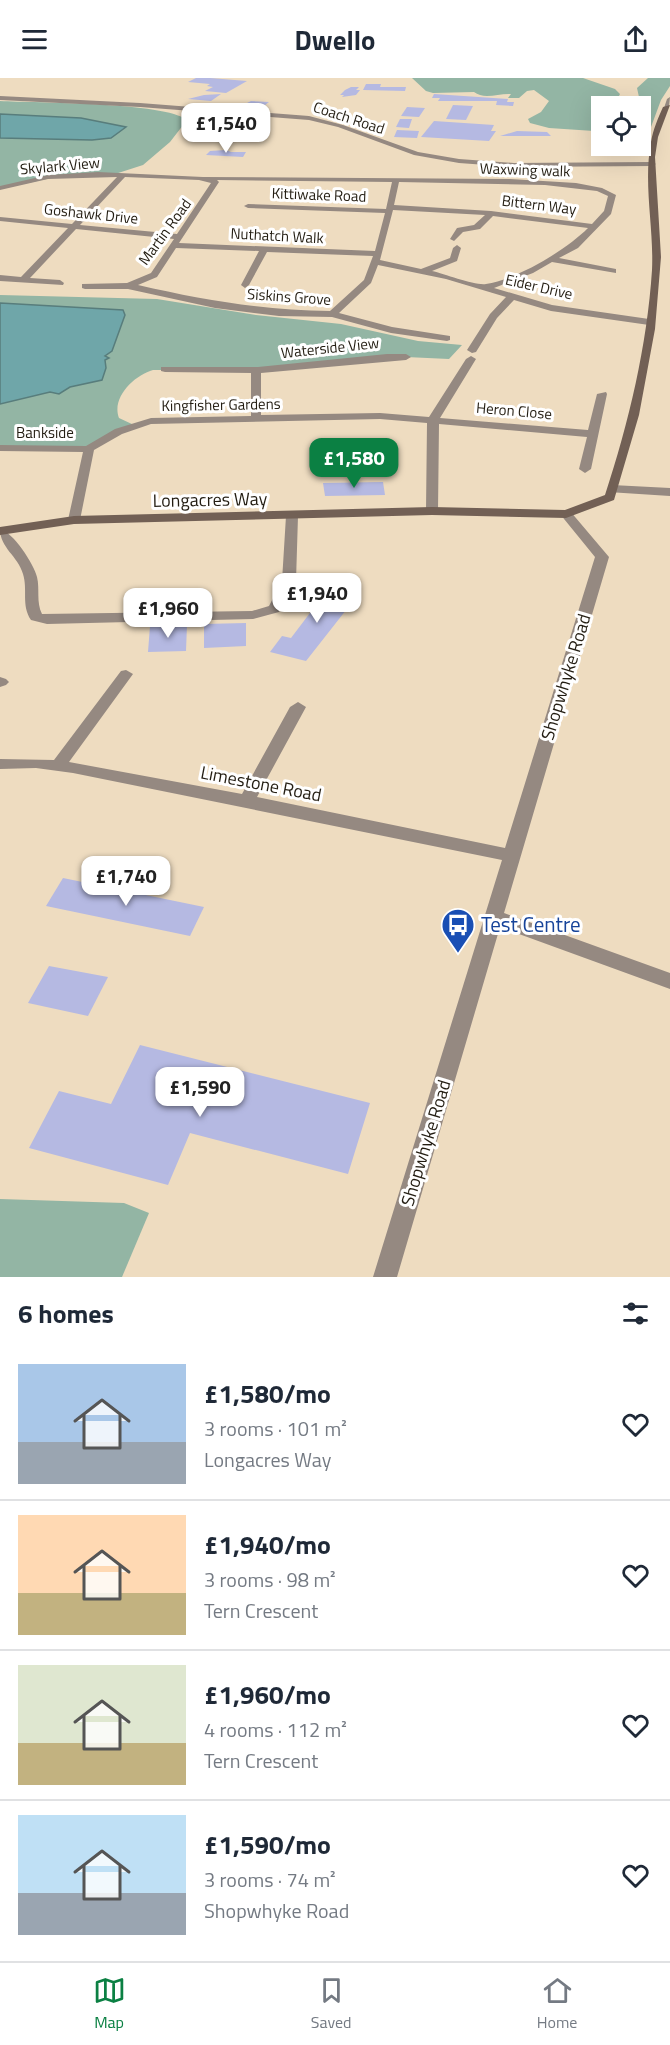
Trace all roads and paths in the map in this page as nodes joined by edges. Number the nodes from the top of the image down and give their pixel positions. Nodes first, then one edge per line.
1 (0, 98) edge
2 (669, 104) edge
3 (652, 164) junction
4 (122, 176) junction
5 (201, 178) junction
6 (396, 180) junction
7 (0, 188) edge
8 (248, 206) dead end
9 (390, 209) junction
10 (491, 213) junction
11 (0, 219) edge
12 (74, 226) junction
13 (593, 226) junction
14 (180, 237) junction
15 (174, 245) junction
16 (264, 249) junction
17 (376, 258) junction
18 (554, 260) junction
19 (424, 271) junction
20 (613, 271) dead end
21 (0, 278) edge
22 (23, 280) junction
23 (60, 283) dead end
24 (245, 285) dead end
25 (86, 286) dead end
26 (128, 286) junction
27 (484, 288) junction
28 (511, 298) junction
29 (332, 314) junction
30 (649, 322) junction
31 (447, 338) dead end
32 (406, 357) dead end
33 (165, 369) dead end
34 (256, 370) junction
35 (602, 394) dead end
36 (256, 419) junction
37 (433, 420) junction
38 (593, 434) junction
39 (0, 448) edge
40 (89, 449) junction
41 (585, 469) dead end
42 (612, 489) junction
43 (670, 492) edge
44 (432, 511) junction
45 (566, 514) junction
46 (292, 516) junction
47 (74, 520) junction
48 (0, 532) edge
49 (126, 674) dead end
50 (298, 707) dead end
51 (0, 764) edge
52 (57, 767) junction
53 (247, 800) junction
54 (512, 856) junction
55 (494, 917) junction
56 (670, 981) edge
57 (385, 1277) edge

1 - 3 street, Coach Road
2 - 3 main road
3 - 30 main road
4 - 5 street, Skylark View
4 - 7 street, Skylark View
4 - 12 street
5 - 6 street
5 - 14 street, Martin Road
6 - 9 street
6 - 13 street, Waxwing walk
8 - 9 street, Kittiwake Road
9 - 10 street, Bittern Way
9 - 17 street
10 - 13 street, Bittern Way
10 - 19 street
11 - 12 street, Goshawk Drive
12 - 14 street, Goshawk Drive
12 - 22 street
13 - 18 street, Bittern Way
14 - 15 street, Martin Road
15 - 16 street, Nuthatch Walk
15 - 26 street, Martin Road
16 - 17 street, Nuthatch Walk
16 - 24 street
17 - 19 street, Eider Drive
17 - 29 street
18 - 20 street
18 - 27 street, Bittern Way
19 - 27 street, Eider Drive
21 - 22 street
22 - 23 street
25 - 26 street
26 - 29 street, Siskins Grove
27 - 28 street, Eider Drive
28 - 30 street, Eider Drive
28 - 37 street, Heron Close
29 - 31 street, Siskins Grove
30 - 42 main road
32 - 34 street, Waterside View
33 - 34 street, Waterside View
34 - 36 street, Waterside View
35 - 38 street
36 - 37 street, Kingfisher Gardens
36 - 40 street, Kingfisher Gardens
37 - 38 street, Heron Close
37 - 44 street
38 - 41 street
39 - 40 street, Bankside
40 - 47 street
42 - 43 street
42 - 45 main road
44 - 45 main road, Longacres Way
44 - 46 main road, Longacres Way
45 - 54 street, Shopwhyke Road
46 - 47 main road, Longacres Way
46 - 48 street
47 - 48 main road, Longacres Way
49 - 52 street
50 - 53 street
51 - 52 street, Limestone Road
52 - 53 street, Limestone Road
53 - 54 street, Limestone Road
54 - 55 street, Shopwhyke Road
55 - 56 street
55 - 57 street, Shopwhyke Road

